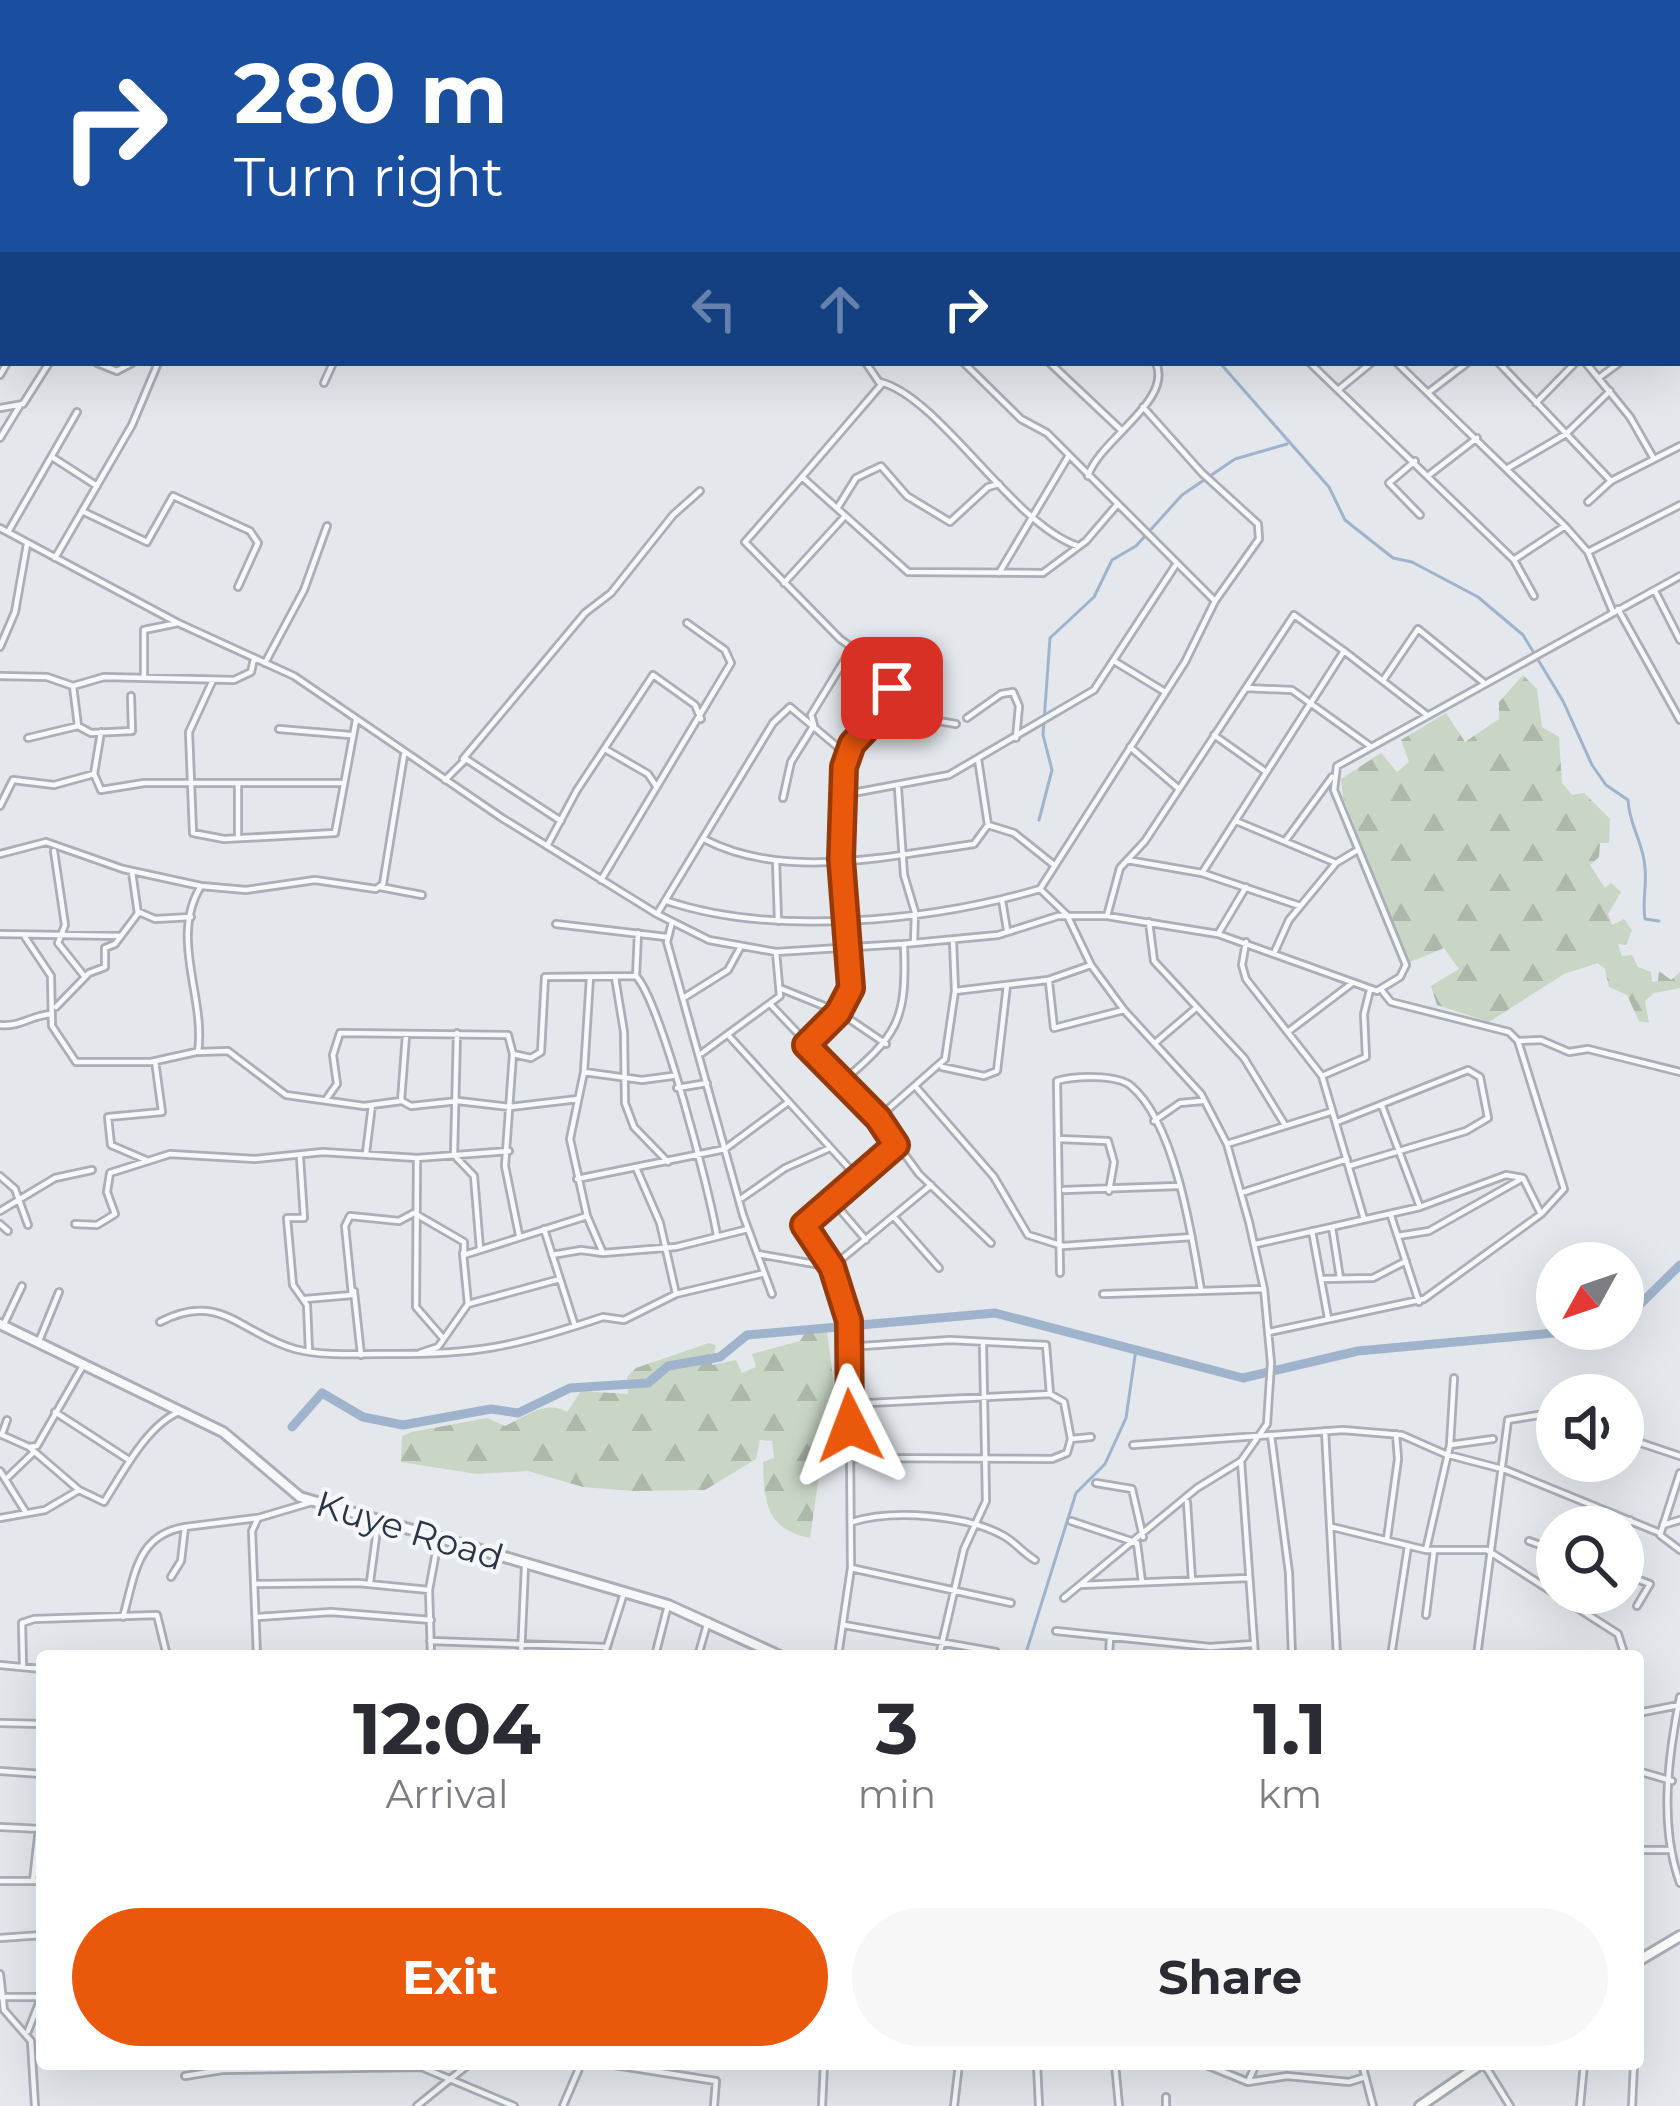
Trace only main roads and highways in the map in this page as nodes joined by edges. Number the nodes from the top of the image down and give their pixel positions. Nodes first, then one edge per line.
1 (1680, 1936) edge
2 (1644, 1957) edge
3 (1474, 2070) edge
4 (1420, 2106) edge

1 - 2 main road
3 - 4 main road

